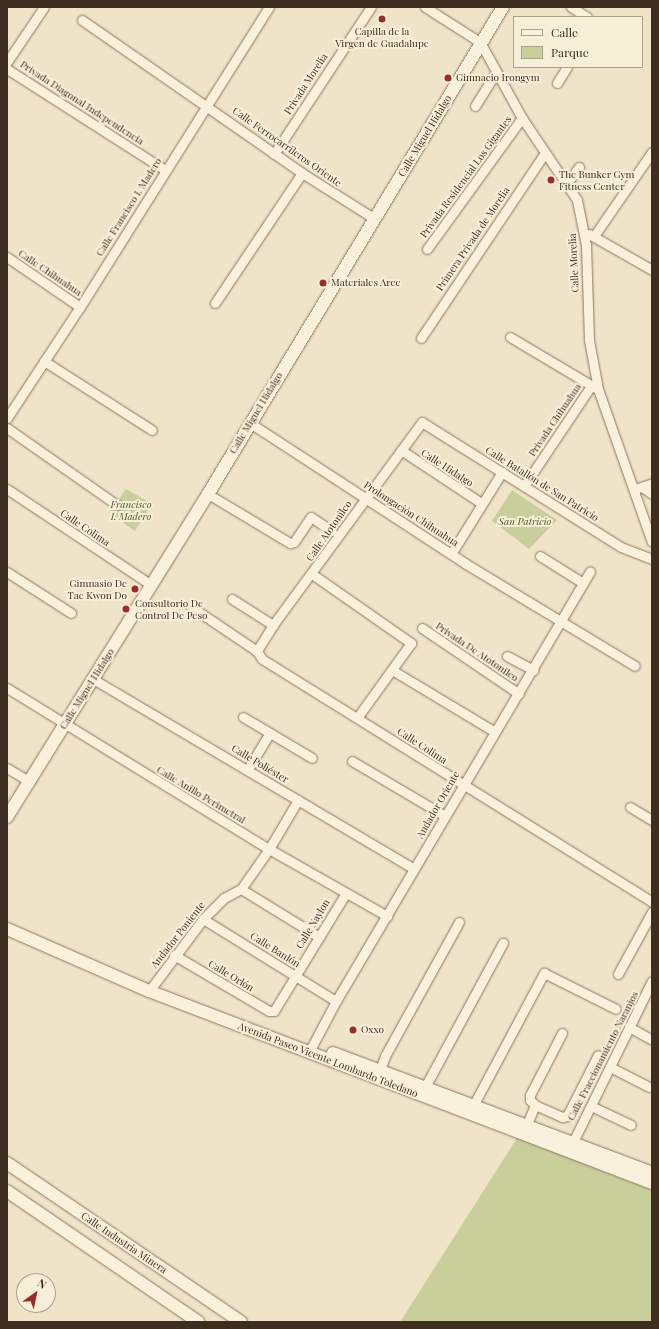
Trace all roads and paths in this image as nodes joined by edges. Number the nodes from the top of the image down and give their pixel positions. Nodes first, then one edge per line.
1 (44, 7) edge
2 (269, 7) edge
3 (371, 7) edge
4 (425, 7) edge
5 (504, 7) edge
6 (571, 7) edge
7 (585, 16) edge
8 (82, 20) dead end
9 (480, 42) junction
10 (7, 62) edge
11 (566, 68) edge
12 (7, 69) edge
13 (496, 73) junction
14 (557, 83) dead end
15 (206, 105) junction
16 (475, 106) dead end
17 (522, 118) junction
18 (545, 153) junction
19 (274, 154) junction
20 (651, 156) edge
21 (579, 167) dead end
22 (165, 170) junction
23 (302, 173) junction
24 (567, 183) junction
25 (375, 219) junction
26 (584, 232) junction
27 (594, 236) junction
28 (427, 249) dead end
29 (7, 257) edge
30 (652, 270) edge
31 (215, 302) dead end
32 (80, 307) junction
33 (510, 337) dead end
34 (421, 338) dead end
35 (44, 361) junction
36 (594, 388) junction
37 (7, 418) edge
38 (422, 422) joint
39 (250, 423) junction
40 (7, 428) edge
41 (152, 430) dead end
42 (401, 450) junction
43 (502, 472) junction
44 (652, 483) edge
45 (524, 486) junction
46 (638, 488) junction
47 (7, 489) edge
48 (208, 494) junction
49 (652, 494) edge
50 (366, 498) junction
51 (481, 503) junction
52 (117, 504) dead end
53 (332, 531) dead end
54 (652, 542) edge
55 (451, 554) junction
56 (540, 556) dead end
57 (652, 559) edge
58 (7, 572) edge
59 (590, 572) dead end
60 (312, 574) junction
61 (583, 583) junction
62 (150, 584) junction
63 (232, 599) dead end
64 (190, 606) dead end
65 (71, 613) dead end
66 (560, 622) junction
67 (273, 625) junction
68 (422, 628) dead end
69 (260, 655) junction
70 (507, 656) dead end
71 (635, 666) dead end
72 (392, 670) junction
73 (532, 670) junction
74 (93, 679) junction
75 (7, 688) edge
76 (519, 694) junction
77 (243, 717) dead end
78 (357, 718) junction
79 (64, 726) junction
80 (495, 732) junction
81 (269, 734) junction
82 (312, 758) dead end
83 (352, 761) dead end
84 (7, 768) edge
85 (248, 769) junction
86 (29, 781) junction
87 (463, 785) junction
88 (298, 800) junction
89 (630, 807) dead end
90 (445, 816) junction
91 (7, 817) edge
92 (652, 820) edge
93 (269, 850) junction
94 (414, 869) junction
95 (241, 889) junction
96 (346, 893) junction
97 (652, 902) edge
98 (652, 912) edge
99 (387, 916) junction
100 (203, 919) junction
101 (459, 922) dead end
102 (7, 928) edge
103 (319, 936) junction
104 (503, 943) dead end
105 (174, 955) junction
106 (618, 974) dead end
107 (296, 976) junction
108 (652, 981) edge
109 (151, 988) junction
110 (650, 993) edge
111 (336, 1002) junction
112 (276, 1009) joint
113 (616, 1009) dead end
114 (629, 1027) junction
115 (562, 1033) dead end
116 (652, 1040) edge
117 (311, 1049) junction
118 (598, 1056) dead end
119 (610, 1067) junction
120 (380, 1070) junction
121 (425, 1086) junction
122 (649, 1087) dead end
123 (474, 1104) junction
124 (535, 1105) junction
125 (591, 1106) junction
126 (631, 1125) dead end
127 (525, 1130) junction
128 (574, 1142) junction
129 (7, 1163) edge
130 (651, 1173) edge
131 (7, 1190) edge
132 (198, 1322) edge
133 (241, 1322) edge

1 - 10 street
2 - 15 street, Calle Francisco I. Madero
3 - 19 street, Privada Morelia
4 - 9 street
5 - 9 main road, Calle Miguel Hidalgo
6 - 7 street
8 - 15 street, Calle Ferrocarrileros Oriente
9 - 13 street, Calle Morelia
9 - 25 main road, Calle Miguel Hidalgo
11 - 14 street
12 - 22 street, Privada Diagonal Independencia
13 - 16 street
13 - 17 street, Calle Morelia
15 - 19 street, Calle Ferrocarrileros Oriente
15 - 22 street, Calle Francisco I. Madero
17 - 18 street, Calle Morelia
17 - 28 street, Privada Residencial Los Gigantes
18 - 24 street, Calle Morelia
18 - 34 street, Primera Privada de Morelia
19 - 23 street, Calle Ferrocarrileros Oriente
20 - 27 street
21 - 24 street
22 - 32 street, Calle Francisco I. Madero
23 - 25 street, Calle Ferrocarrileros Oriente
23 - 31 street
24 - 26 street, Calle Morelia
25 - 39 main road, Calle Miguel Hidalgo
26 - 27 street
26 - 36 street, Calle Morelia
27 - 30 street
29 - 32 street, Calle Chihuahua
32 - 35 street, Calle Francisco I. Madero
33 - 36 street
35 - 37 street, Calle Francisco I. Madero
35 - 41 street
36 - 45 street, Privada Chihuahua
36 - 46 street, Calle Morelia
38 - 42 street, Calle Atotonilco
38 - 43 street, Calle Batallón de San Patricio
39 - 48 main road, Calle Miguel Hidalgo
39 - 50 street, Prolongación Chihuahua
40 - 52 street
42 - 50 street, Calle Atotonilco
42 - 51 street, Calle Hidalgo
43 - 45 street, Calle Batallón de San Patricio
43 - 51 street
44 - 46 street
45 - 57 street, Calle Batallón de San Patricio
46 - 49 street
46 - 54 street, Calle Morelia
47 - 62 street, Calle Colima
48 - 53 street
48 - 62 main road, Calle Miguel Hidalgo
50 - 55 street, Prolongación Chihuahua
50 - 60 street, Calle Atotonilco
51 - 55 street
55 - 66 street, Prolongación Chihuahua
56 - 61 street
58 - 65 street
59 - 61 street, Andador Oriente
60 - 67 street, Calle Atotonilco
60 - 72 street, Calle Atotonilco
61 - 66 street, Andador Oriente
62 - 74 main road, Calle Miguel Hidalgo
63 - 67 street
64 - 69 street, Calle Colima
66 - 71 street
66 - 73 street, Andador Oriente
67 - 69 street, Calle Atotonilco
68 - 76 street, Privada De Atotonilco
69 - 78 street, Calle Colima
70 - 73 street, Privada De Atotonilco
72 - 78 street
72 - 80 street
73 - 76 street, Andador Oriente
74 - 79 main road, Calle Miguel Hidalgo
74 - 85 street, Calle Poliéster
75 - 79 street, Calle Anillo Perimetral
76 - 80 street, Andador Oriente
77 - 81 street
78 - 87 street, Calle Colima
79 - 86 main road, Calle Miguel Hidalgo
79 - 93 street, Calle Anillo Perimetral
80 - 87 street, Andador Oriente
81 - 82 street
81 - 85 street
83 - 90 street
84 - 86 street
85 - 88 street, Calle Poliéster
86 - 91 main road, Calle Miguel Hidalgo
87 - 90 street, Andador Oriente
87 - 97 street, Calle Colima
88 - 93 street, Andador Poniente
88 - 94 street, Calle Poliéster
89 - 92 street
90 - 94 street, Andador Oriente
93 - 95 street, Andador Poniente
93 - 96 street, Calle Anillo Perimetral
94 - 99 street, Andador Oriente
95 - 100 street, Andador Poniente
95 - 103 street
96 - 99 street, Calle Anillo Perimetral
96 - 103 street, Calle Naylon
98 - 106 street
99 - 111 street, Andador Oriente
100 - 105 street, Andador Poniente
100 - 107 street, Calle Banlón
101 - 120 street
102 - 109 main road, Avenida Paseo Vicente Lombardo Toledano
103 - 107 street, Calle Naylon
104 - 121 street
105 - 109 street, Andador Poniente
105 - 112 street, Calle Orlón
107 - 111 street, Calle Banlón
107 - 112 street, Calle Naylon
108 - 110 street, Calle Fraccionamiento Naranjos
109 - 117 main road, Avenida Paseo Vicente Lombardo Toledano
110 - 114 street, Calle Fraccionamiento Naranjos
111 - 117 street, Andador Oriente
113 - 123 street
114 - 116 street
114 - 119 street, Calle Fraccionamiento Naranjos
115 - 124 street
117 - 120 main road, Avenida Paseo Vicente Lombardo Toledano
117 - 127 main road, Avenida Paseo Vicente Lombardo Toledano
118 - 124 street
119 - 122 street
119 - 125 street, Calle Fraccionamiento Naranjos
120 - 121 main road, Avenida Paseo Vicente Lombardo Toledano
121 - 123 main road, Avenida Paseo Vicente Lombardo Toledano
123 - 127 main road, Avenida Paseo Vicente Lombardo Toledano
124 - 127 street
125 - 126 street
125 - 128 street, Calle Fraccionamiento Naranjos
127 - 128 main road, Avenida Paseo Vicente Lombardo Toledano
127 - 130 main road, Avenida Paseo Vicente Lombardo Toledano
128 - 130 main road, Avenida Paseo Vicente Lombardo Toledano
129 - 133 main road, Calle Industria Minera
131 - 132 main road

